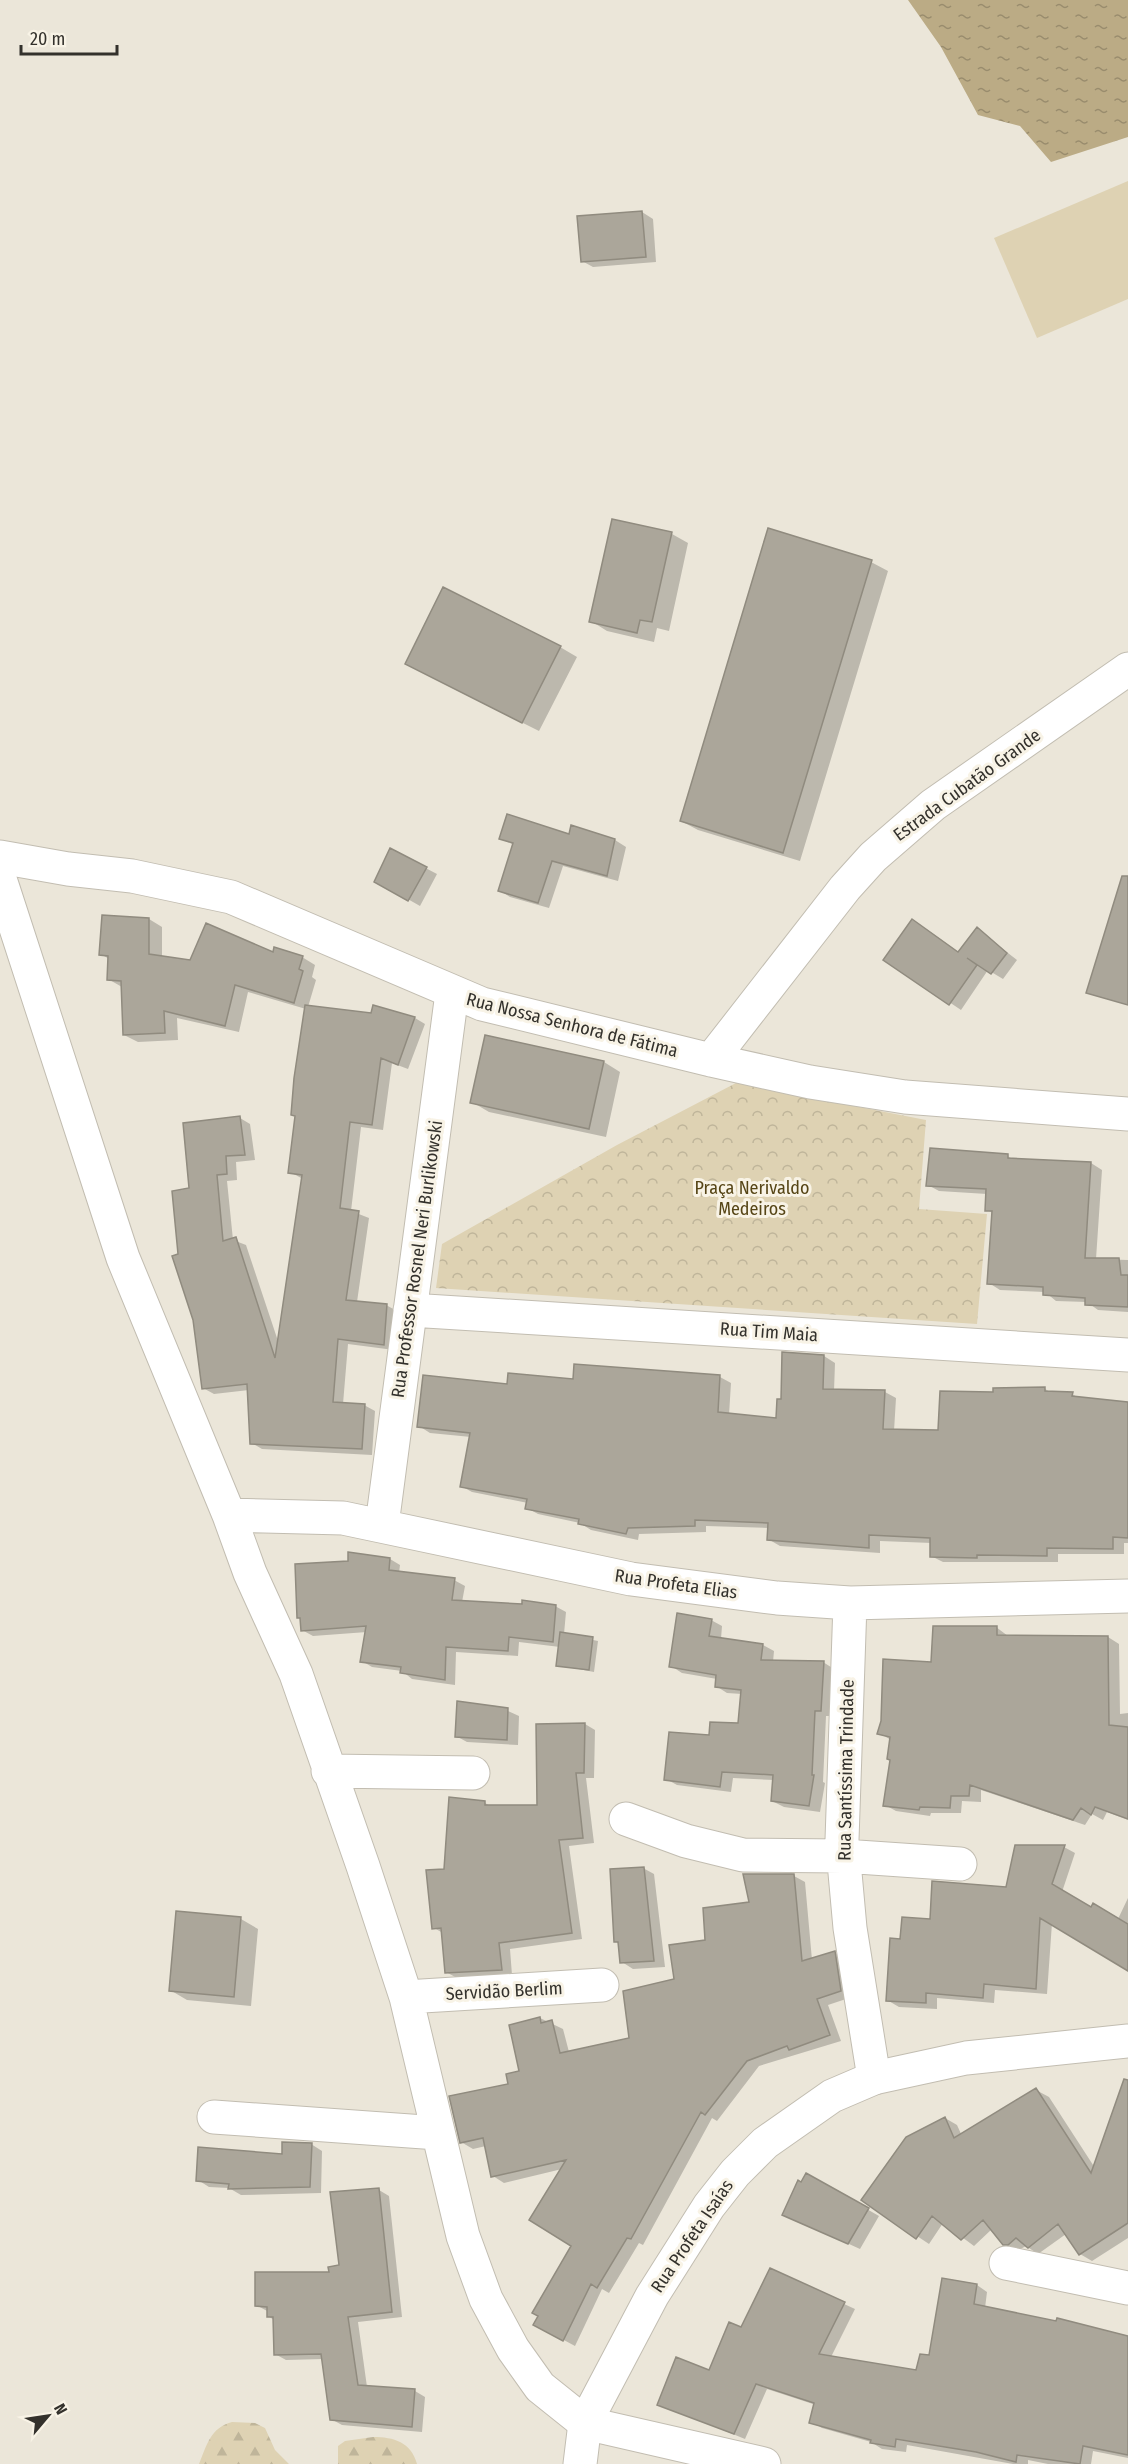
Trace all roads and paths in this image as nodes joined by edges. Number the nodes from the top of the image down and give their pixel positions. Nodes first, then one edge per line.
1 (1128, 669) edge
2 (0, 857) edge
3 (0, 879) edge
4 (452, 993) junction
5 (711, 1060) junction
6 (1128, 1114) edge
7 (410, 1310) junction
8 (1128, 1355) edge
9 (229, 1515) junction
10 (382, 1525) junction
11 (1128, 1596) edge
12 (850, 1603) junction
13 (328, 1771) junction
14 (473, 1773) dead end
15 (626, 1819) dead end
16 (843, 1856) junction
17 (960, 1864) dead end
18 (602, 1985) dead end
19 (406, 1997) junction
20 (1128, 2041) edge
21 (874, 2078) junction
22 (214, 2117) dead end
23 (438, 2133) junction
24 (1006, 2263) dead end
25 (1128, 2288) edge
26 (585, 2423) junction
27 (580, 2464) edge
28 (764, 2464) edge

1 - 5 street, Estrada Cubatão Grande
2 - 4 street, Rua Nossa Senhora de Fátima
3 - 9 street
4 - 5 street, Rua Nossa Senhora de Fátima
4 - 7 street, Rua Professor Rosnel Neri Burlikowski
5 - 6 street, Rua Nossa Senhora de Fátima
7 - 8 street, Rua Tim Maia
7 - 10 street, Rua Professor Rosnel Neri Burlikowski
9 - 10 street, Rua Profeta Elias
9 - 13 street
10 - 12 street, Rua Profeta Elias
11 - 12 street, Rua Profeta Elias
12 - 16 street, Rua Santíssima Trindade
13 - 14 street
13 - 19 street
15 - 16 street
16 - 17 street
16 - 21 street, Rua Santíssima Trindade
18 - 19 street, Servidão Berlim
19 - 23 street
20 - 21 street, Rua Profeta Isaías
21 - 26 street, Rua Profeta Isaías
22 - 23 street
23 - 26 street
24 - 25 street
26 - 27 street
26 - 28 street

